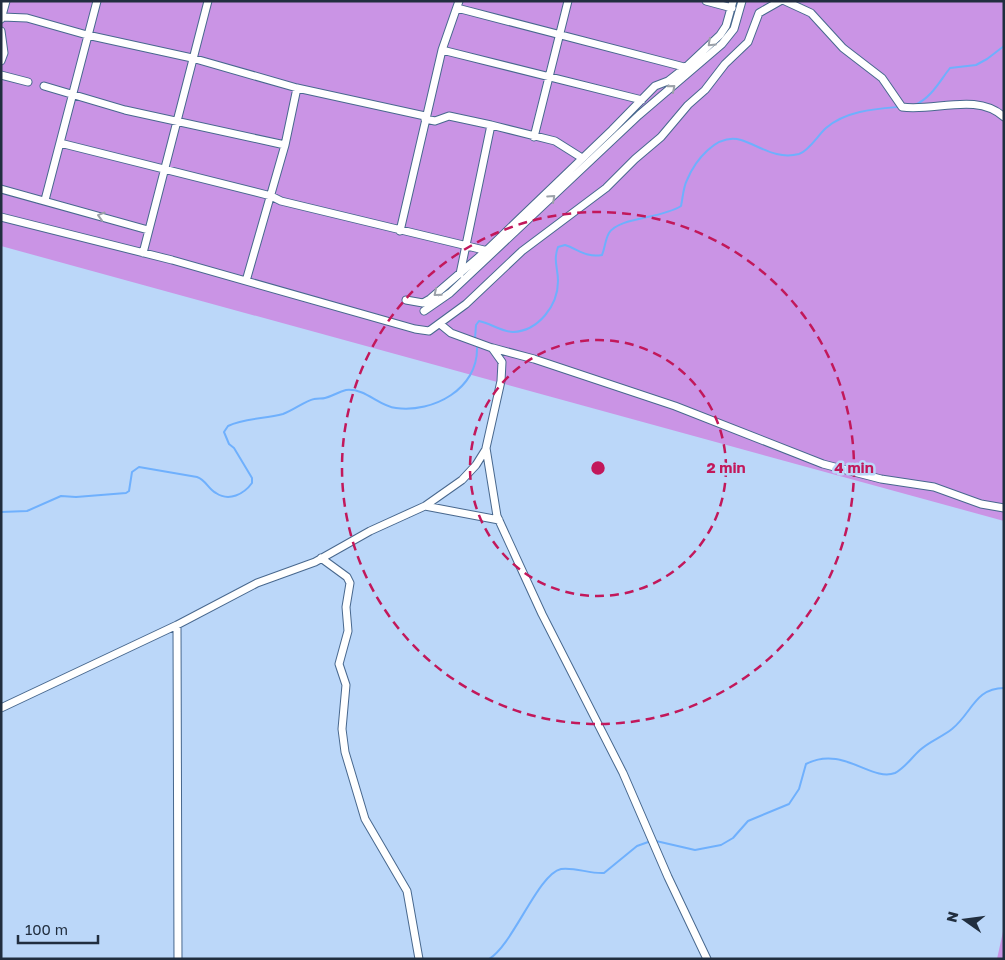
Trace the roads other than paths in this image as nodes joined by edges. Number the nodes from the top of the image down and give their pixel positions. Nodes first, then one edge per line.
1 (6, 1) edge
2 (97, 1) edge
3 (208, 1) edge
4 (568, 1) edge
5 (706, 1) edge
6 (742, 1) edge
7 (780, 1) edge
8 (785, 1) edge
9 (733, 4) edge
10 (458, 5) edge
11 (2, 18) edge
12 (1, 31) edge
13 (87, 35) junction
14 (559, 35) junction
15 (442, 50) junction
16 (702, 57) junction
17 (192, 58) junction
18 (1, 61) edge
19 (689, 68) junction
20 (1, 75) edge
21 (549, 76) junction
22 (28, 82) dead end
23 (44, 86) dead end
24 (297, 88) junction
25 (72, 96) junction
26 (642, 100) junction
27 (425, 117) junction
28 (1004, 117) edge
29 (177, 120) junction
30 (491, 125) junction
31 (612, 130) junction
32 (618, 135) junction
33 (534, 137) junction
34 (60, 143) junction
35 (285, 145) junction
36 (582, 158) junction
37 (164, 169) junction
38 (1, 188) edge
39 (271, 196) junction
40 (45, 200) junction
41 (1, 217) edge
42 (148, 230) junction
43 (400, 231) junction
44 (465, 245) junction
45 (490, 251) junction
46 (143, 252) junction
47 (460, 274) junction
48 (246, 281) junction
49 (406, 300) dead end
50 (424, 311) dead end
51 (440, 324) junction
52 (492, 348) junction
53 (486, 448) junction
54 (426, 506) junction
55 (1004, 508) edge
56 (499, 520) junction
57 (321, 558) junction
58 (177, 626) junction
59 (1, 708) edge
60 (178, 959) edge
61 (418, 959) edge
62 (707, 959) edge

1 - 11 street
2 - 13 street
3 - 17 street
4 - 14 street
5 - 9 street
6 - 16 street
7 - 51 street
8 - 28 street
9 -> 16 street
10 - 14 street
10 - 15 street
11 - 13 street
12 - 18 street
13 - 17 street
13 - 25 street
14 - 19 street
14 - 21 street
15 - 21 street
15 - 27 street
16 - 19 street
17 - 24 street
17 - 29 street
19 - 26 street
32 -> 19 street
20 - 22 street
21 - 26 street
21 - 33 street
23 - 25 street
24 - 27 street
24 - 35 street
25 - 29 street
25 - 34 street
26 - 31 street
27 - 30 street
27 - 43 street
29 - 35 street
29 - 37 street
30 - 33 street
30 - 44 street
31 - 32 street
31 - 36 street
45 -> 32 street
33 - 36 street
34 - 37 street
34 - 40 street
35 - 39 street
36 - 45 street
37 - 39 street
37 - 42 street
38 - 40 street
39 - 43 street
39 - 48 street
42 -> 40 street
41 - 46 street
42 - 46 street
43 - 44 street
44 - 45 street
44 - 47 street
45 - 47 street
45 - 50 street
46 - 48 street
47 -> 49 street
48 - 51 street
51 - 52 street
52 - 53 street
52 - 55 street
53 - 54 street
53 - 56 street
54 - 56 street
54 - 57 street
56 - 62 street
57 - 58 street
57 - 61 street
58 - 59 street
58 - 60 street

